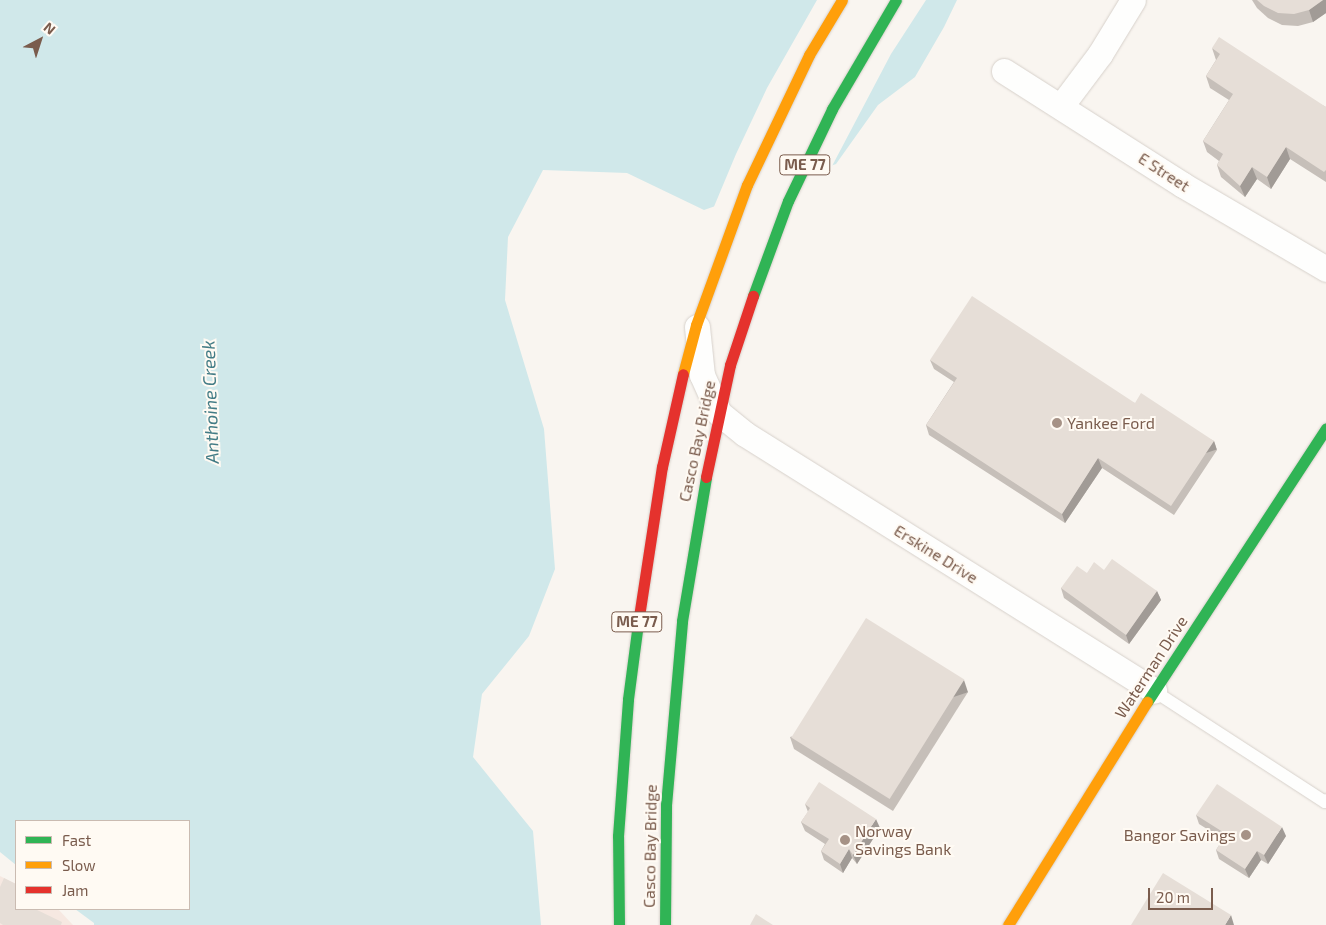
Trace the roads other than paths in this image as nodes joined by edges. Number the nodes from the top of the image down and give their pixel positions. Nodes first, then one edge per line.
1 (842, 0) edge
2 (896, 0) edge
3 (1133, 0) edge
4 (1004, 71) dead end
5 (1061, 106) junction
6 (1326, 269) edge
7 (696, 325) junction
8 (719, 413) junction
9 (1326, 428) edge
10 (1154, 692) junction
11 (1326, 800) edge
12 (619, 925) edge
13 (665, 925) edge
14 (1008, 925) edge

1 - 7 main road, Casco Bay Bridge / ME 77
2 - 8 main road, Casco Bay Bridge / ME 77
3 - 5 street
4 - 5 street, E Street
5 - 6 street, E Street
7 - 8 street
7 - 12 main road, Casco Bay Bridge / ME 77
8 - 10 street, Erskine Drive
8 - 13 main road, Casco Bay Bridge / ME 77
9 - 10 main road, Waterman Drive
10 - 11 lane
10 - 14 main road, Waterman Drive

